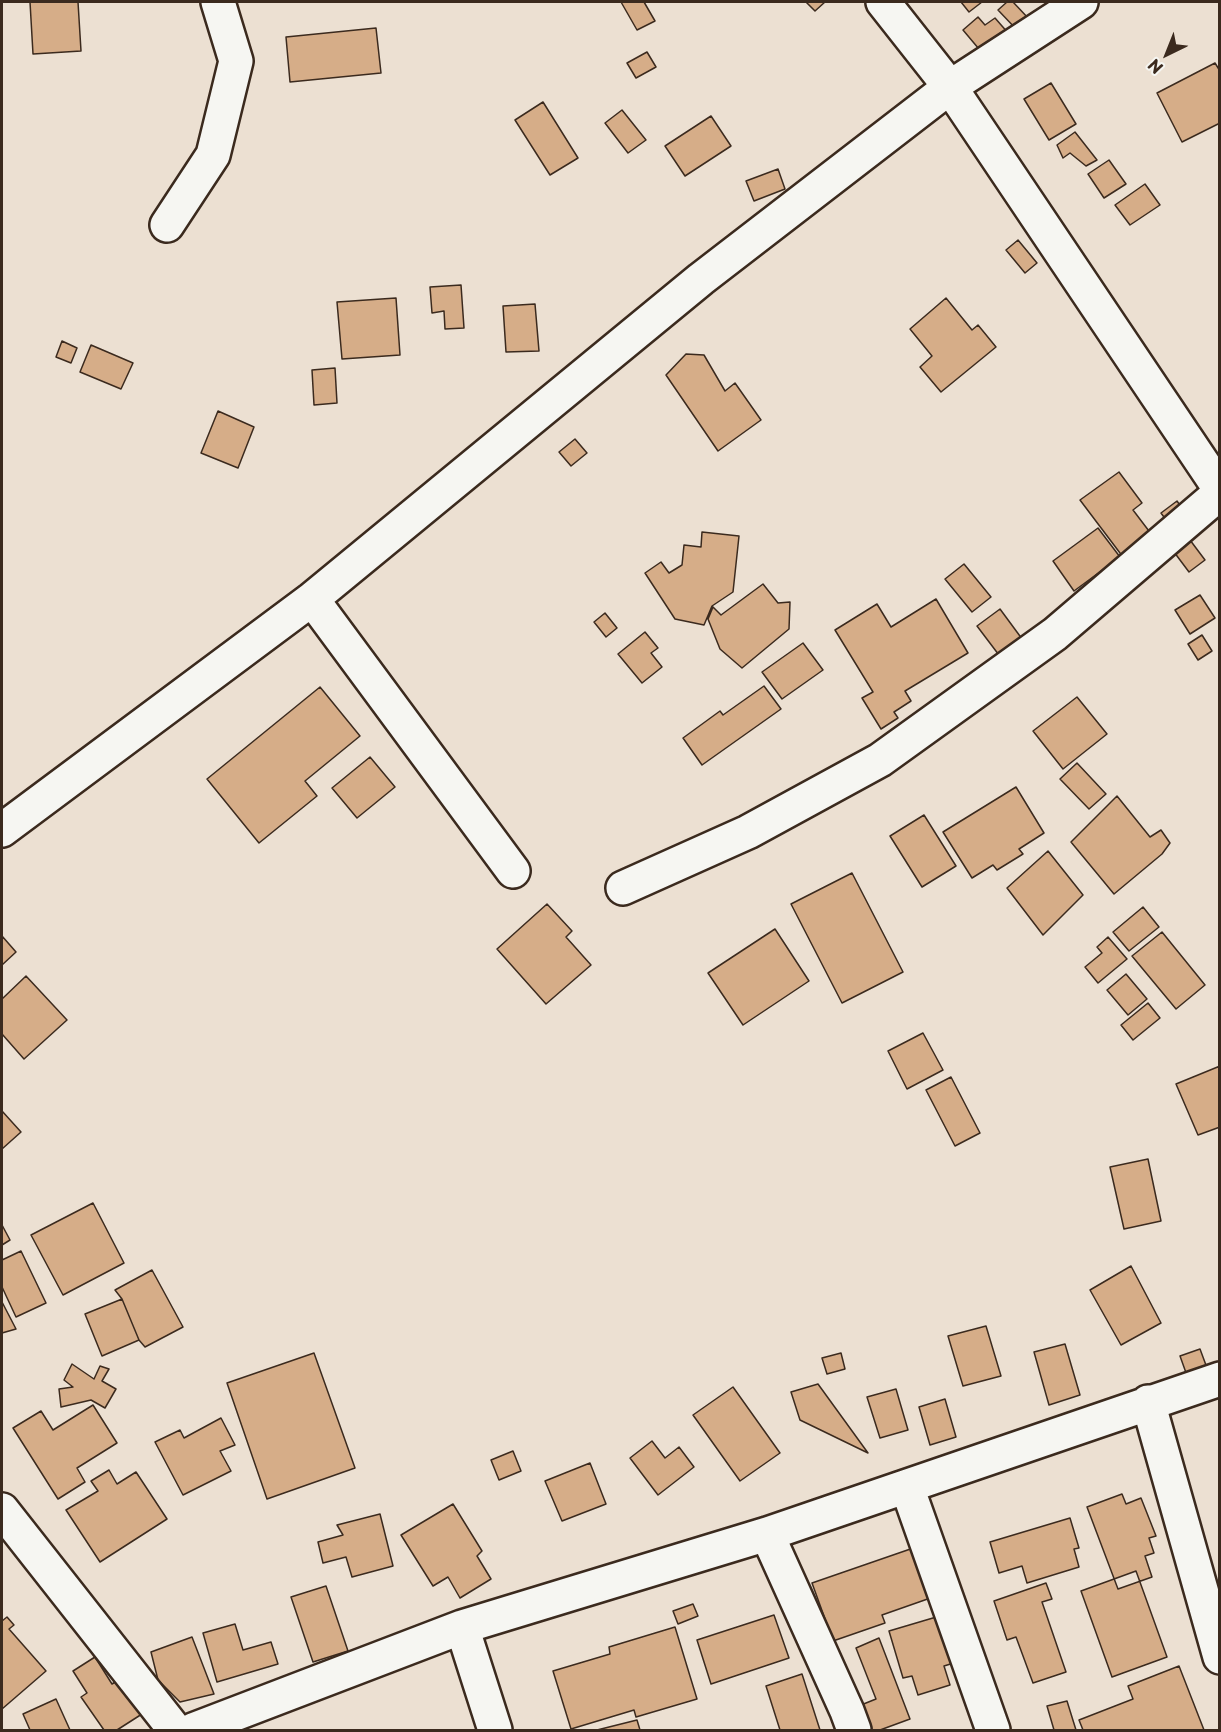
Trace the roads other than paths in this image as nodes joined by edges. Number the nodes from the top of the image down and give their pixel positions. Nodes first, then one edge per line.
1 (218, 2) edge
2 (883, 2) edge
3 (1081, 2) edge
4 (950, 87) junction
5 (167, 225) dead end
6 (1220, 491) edge
7 (312, 599) junction
8 (2, 830) edge
9 (513, 871) dead end
10 (623, 888) dead end
11 (1220, 1379) edge
12 (1148, 1402) junction
13 (907, 1487) junction
14 (2, 1510) edge
15 (767, 1534) junction
16 (462, 1627) junction
17 (1220, 1657) edge
18 (175, 1731) edge
19 (193, 1731) edge
20 (495, 1731) edge
21 (854, 1731) edge
22 (993, 1731) edge

1 - 5 street
2 - 4 street
3 - 4 street
4 - 6 street
4 - 7 street
6 - 10 street
7 - 8 street
7 - 9 street
11 - 12 street
12 - 13 street
12 - 17 street
13 - 15 street
13 - 22 street
14 - 18 street
15 - 16 street
15 - 21 street
16 - 19 street
16 - 20 street

